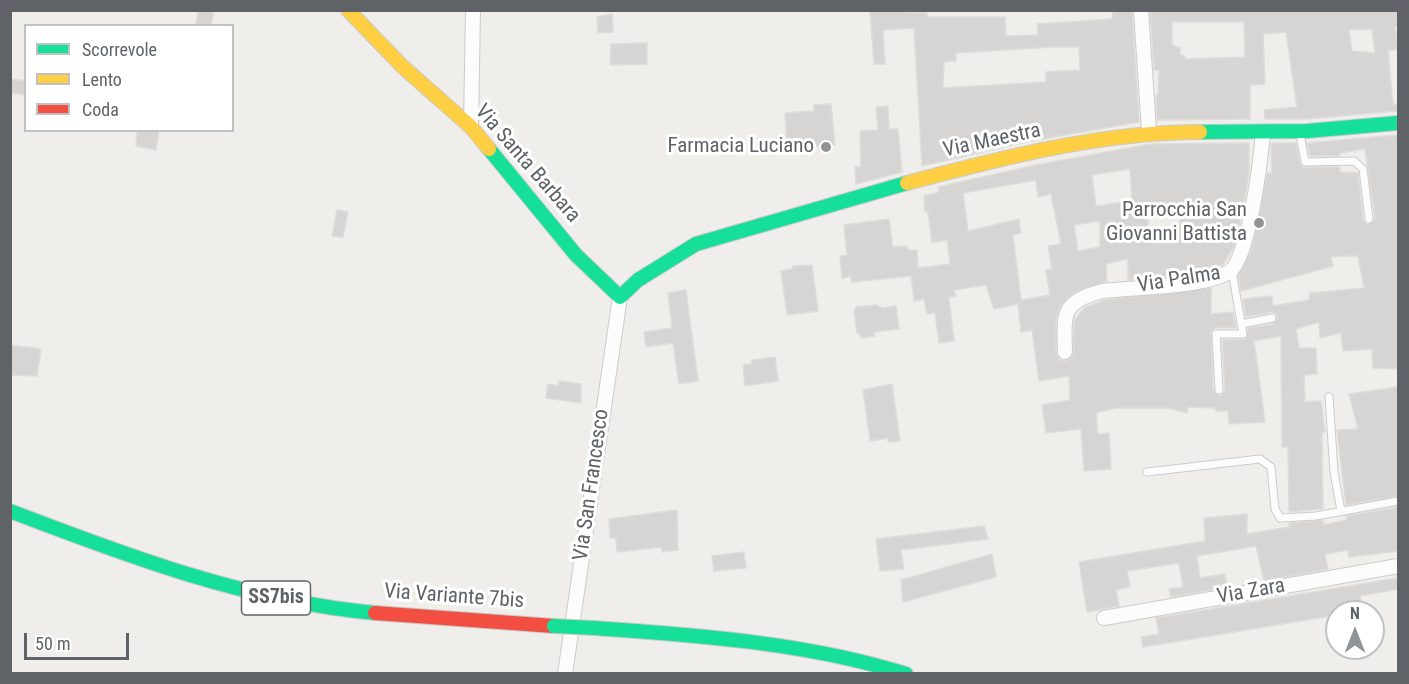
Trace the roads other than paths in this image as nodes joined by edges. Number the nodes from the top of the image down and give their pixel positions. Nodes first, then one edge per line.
1 (348, 10) edge
2 (473, 10) edge
3 (1140, 10) edge
4 (1398, 123) edge
5 (471, 127) junction
6 (1300, 131) junction
7 (1149, 132) junction
8 (1263, 132) junction
9 (1369, 219) dead end
10 (1232, 271) junction
11 (620, 297) junction
12 (1272, 318) dead end
13 (1241, 324) junction
14 (1065, 352) dead end
15 (1219, 390) dead end
16 (1329, 397) dead end
17 (1147, 472) dead end
18 (1398, 501) edge
19 (10, 511) edge
20 (1341, 511) junction
21 (1398, 566) edge
22 (1104, 618) dead end
23 (565, 674) edge
24 (906, 674) edge

1 - 5 street, Via Santa Barbara
2 - 5 street
3 - 7 street
4 - 6 street, Via Maestra
5 - 11 street, Via Santa Barbara
6 - 8 street, Via Maestra
6 - 9 lane
7 - 8 street, Via Maestra
7 - 11 street, Via Maestra
8 - 10 street, Via Palma
10 - 13 lane
10 - 14 street, Via Palma
11 - 23 street, Via San Francesco
12 - 13 lane
13 - 15 lane
16 - 20 lane
17 - 20 lane
18 - 20 lane
19 - 24 street, Via Variante 7bis / SS7bis, bridge
21 - 22 street, Via Zara

